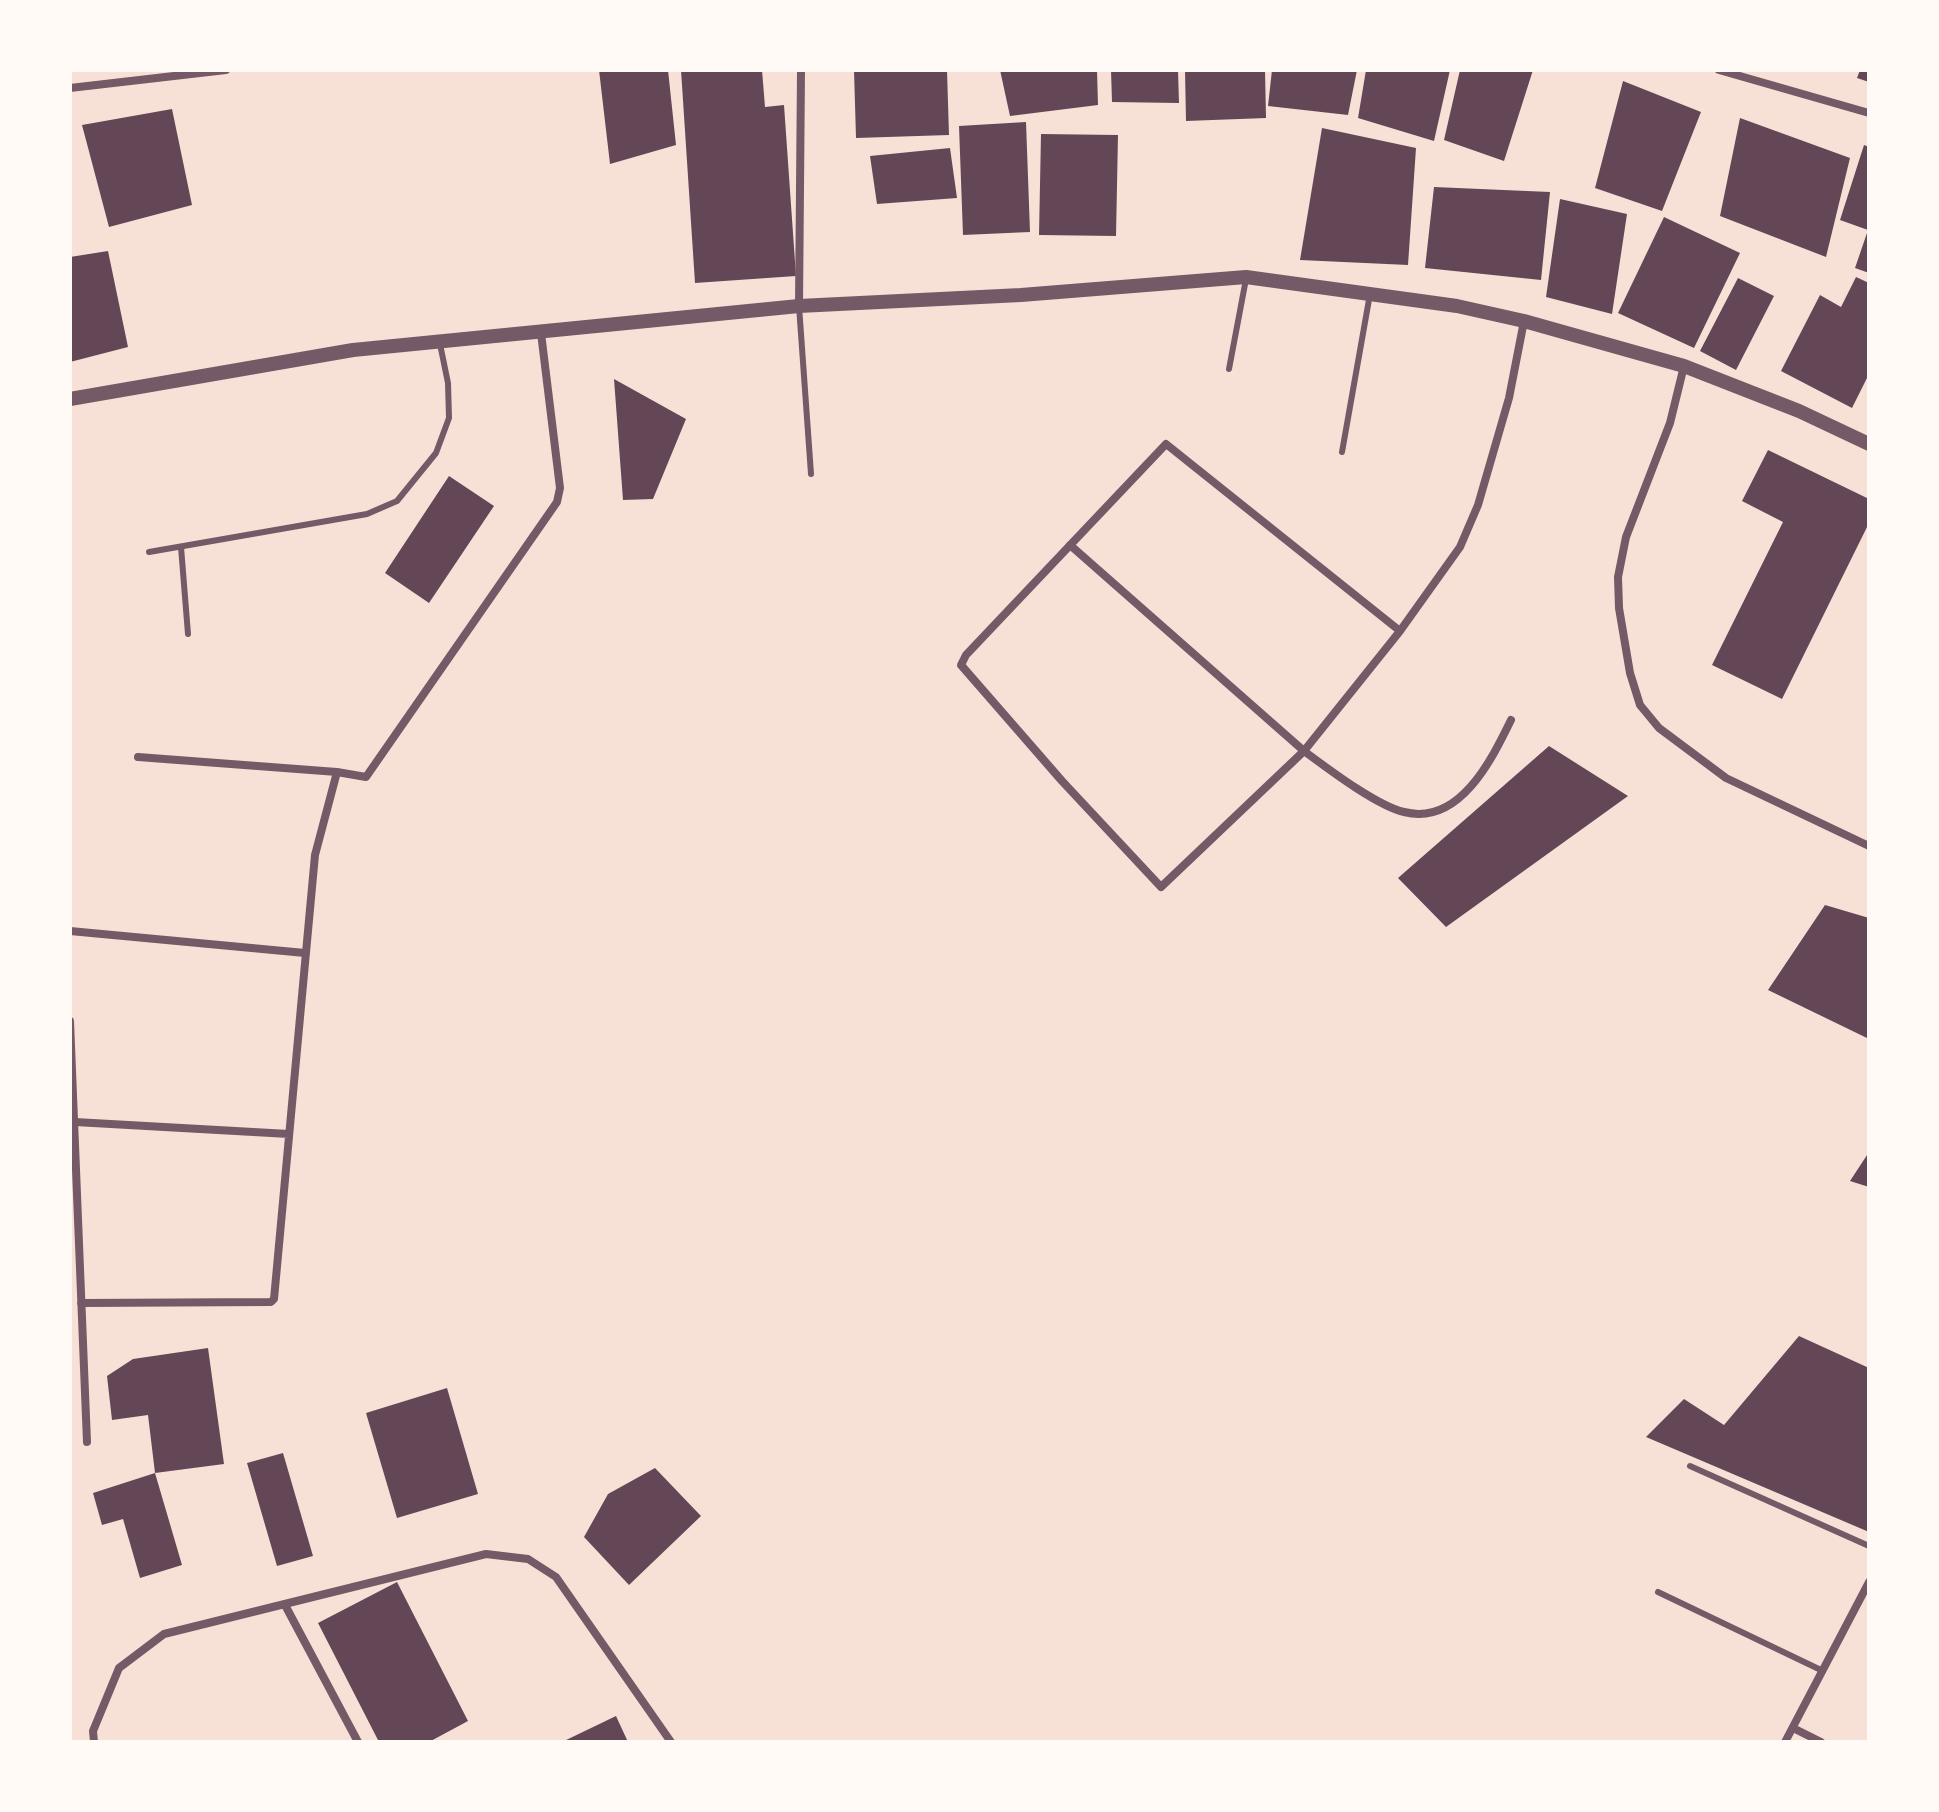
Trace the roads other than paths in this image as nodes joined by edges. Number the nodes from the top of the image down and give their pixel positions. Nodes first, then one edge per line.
1 (226, 70) edge
2 (801, 70) edge
3 (1719, 70) edge
4 (70, 88) edge
5 (1869, 113) edge
6 (1246, 277) junction
7 (1370, 294) junction
8 (799, 306) junction
9 (1524, 321) junction
10 (541, 333) junction
11 (440, 342) junction
12 (1684, 366) junction
13 (1229, 369) dead end
14 (70, 399) edge
15 (1869, 444) edge
16 (1342, 452) dead end
17 (811, 474) dead end
18 (1070, 545) junction
19 (181, 547) junction
20 (149, 552) dead end
21 (1400, 631) junction
22 (188, 634) dead end
23 (1511, 720) dead end
24 (1304, 751) junction
25 (138, 757) dead end
26 (337, 772) junction
27 (1869, 846) edge
28 (70, 931) edge
29 (305, 953) junction
30 (70, 1021) edge
31 (75, 1122) junction
32 (289, 1134) junction
33 (81, 1303) junction
34 (87, 1442) dead end
35 (1690, 1466) dead end
36 (1869, 1546) edge
37 (1869, 1582) edge
38 (1658, 1592) dead end
39 (285, 1605) junction
40 (1823, 1671) junction
41 (1793, 1728) junction
42 (94, 1742) edge
43 (358, 1742) edge
44 (671, 1742) edge
45 (1785, 1742) edge
46 (1821, 1742) edge

1 - 4 street
2 - 8 street
3 - 5 street
6 - 7 street
6 - 8 street
6 - 13 lane
7 - 9 street
7 - 16 lane
8 - 10 street
8 - 17 lane
9 - 12 street
9 - 21 street
10 - 11 street
10 - 26 street
11 - 14 street
11 - 19 lane
12 - 15 street
12 - 27 street
18 - 21 street
18 - 24 street
18 - 24 street
19 - 20 lane
19 - 22 lane
21 - 24 street
23 - 24 street
25 - 26 street
26 - 29 street
28 - 29 street
29 - 32 street
30 - 31 street
31 - 32 street
31 - 33 street
32 - 33 street
33 - 34 street
35 - 36 lane
37 - 40 street
38 - 40 lane
39 - 42 street
39 - 43 street
39 - 44 street
40 - 41 street
41 - 45 street
41 - 46 street

